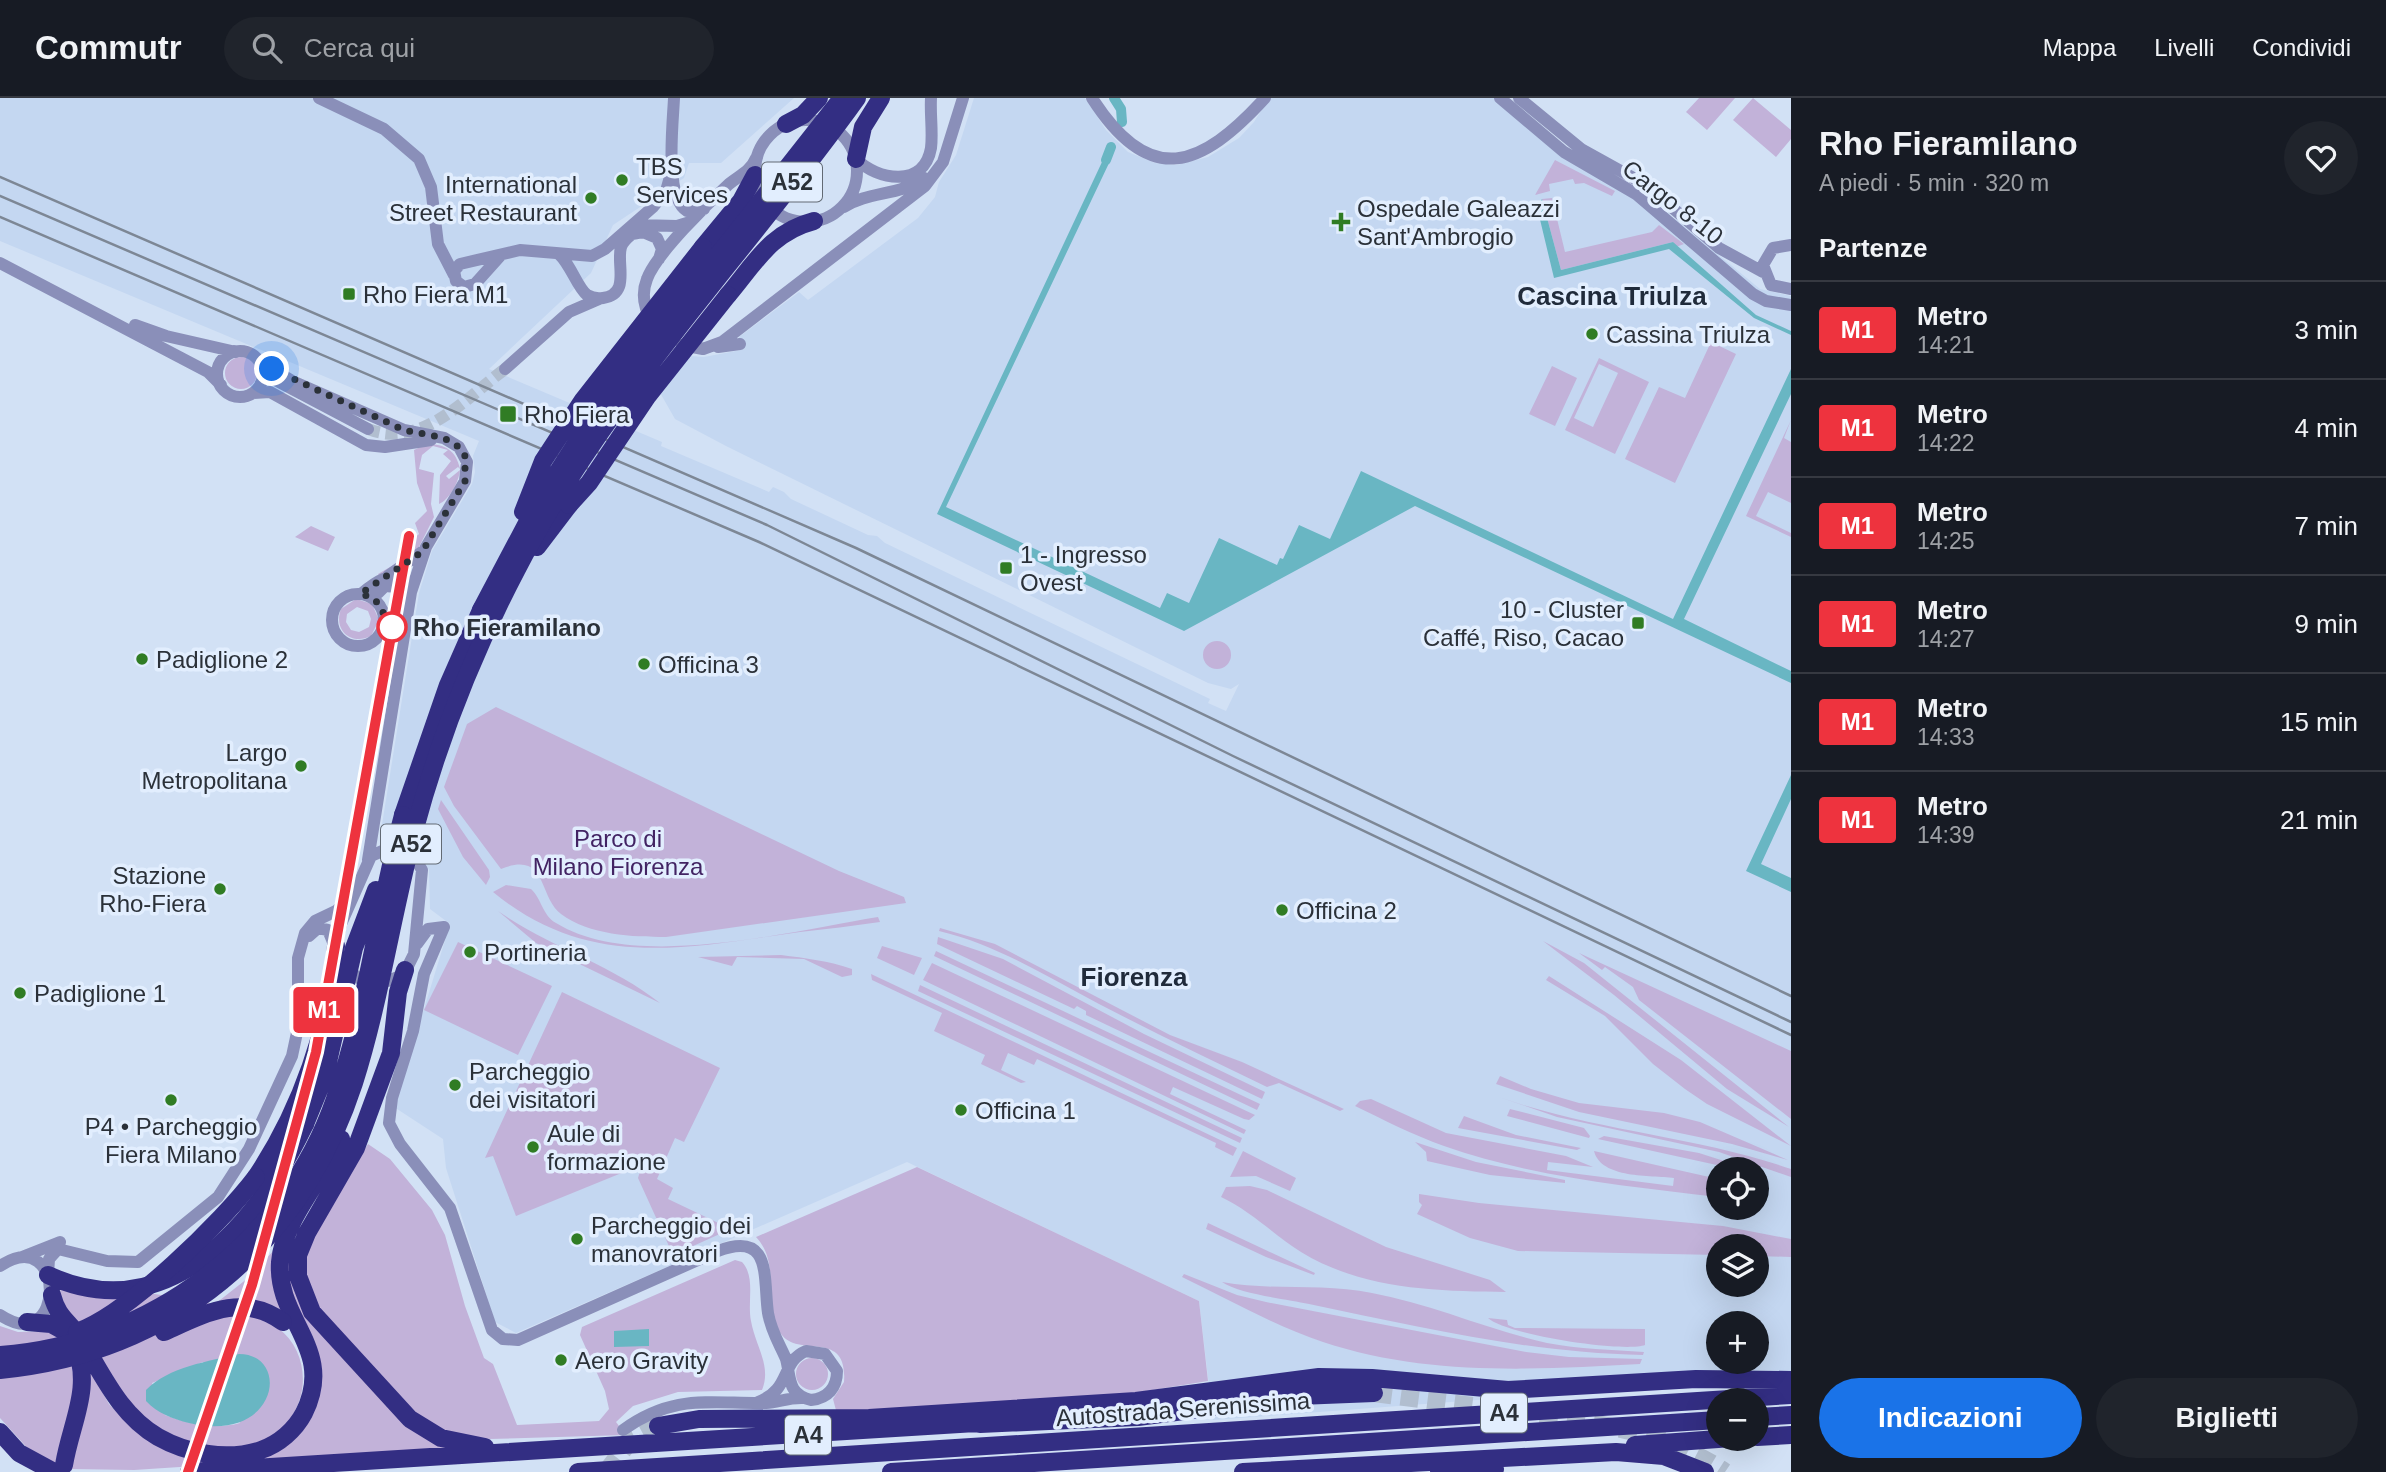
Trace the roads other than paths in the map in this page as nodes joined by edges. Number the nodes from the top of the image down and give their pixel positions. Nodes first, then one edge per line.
1 (319, 98) edge
2 (674, 98) edge
3 (819, 98) edge
4 (842, 98) edge
5 (857, 98) edge
6 (881, 98) edge
7 (933, 98) edge
8 (963, 98) edge
9 (1092, 98) edge
10 (1265, 98) edge
11 (1500, 98) edge
12 (1519, 98) edge
13 (786, 124) junction
14 (950, 144) junction
15 (856, 159) junction
16 (756, 167) junction
17 (672, 170) junction
18 (705, 208) junction
19 (837, 211) junction
20 (694, 219) junction
21 (814, 221) junction
22 (631, 227) junction
23 (436, 230) junction
24 (1791, 245) edge
25 (1768, 252) junction
26 (559, 254) junction
27 (501, 255) junction
28 (592, 256) junction
29 (1741, 259) junction
30 (468, 262) junction
31 (657, 263) junction
32 (0, 264) edge
33 (1763, 272) junction
34 (621, 273) junction
35 (454, 275) junction
36 (578, 279) junction
37 (478, 281) junction
38 (1791, 289) edge
39 (600, 299) junction
40 (1791, 305) edge
41 (89, 308) junction
42 (569, 312) junction
43 (740, 344) dead end
44 (703, 349) junction
45 (236, 352) junction
46 (261, 364) junction
47 (505, 369) tunnel mouth
48 (221, 386) junction
49 (256, 390) junction
50 (296, 393) junction
51 (368, 429) tunnel mouth
52 (451, 441) junction
53 (426, 547) junction
54 (384, 578) junction
55 (411, 592) junction
56 (360, 594) junction
57 (381, 607) junction
58 (408, 609) junction
59 (481, 610) junction
60 (486, 635) junction
61 (374, 815) junction
62 (403, 815) junction
63 (389, 848) junction
64 (368, 860) junction
65 (354, 894) junction
66 (421, 901) junction
67 (444, 927) junction
68 (336, 946) junction
69 (301, 948) junction
70 (414, 954) junction
71 (405, 970) junction
72 (361, 1061) junction
73 (85, 1254) junction
74 (18, 1258) junction
75 (0, 1266) edge
76 (48, 1275) junction
77 (52, 1294) junction
78 (0, 1315) edge
79 (289, 1321) junction
80 (27, 1322) junction
81 (773, 1332) junction
82 (70, 1335) junction
83 (0, 1348) edge
84 (811, 1350) junction
85 (0, 1355) edge
86 (89, 1356) junction
87 (0, 1371) edge
88 (788, 1372) junction
89 (1791, 1380) edge
90 (1261, 1384) junction
91 (1374, 1393) tunnel mouth
92 (1791, 1395) edge
93 (804, 1398) junction
94 (758, 1402) junction
95 (1791, 1415) edge
96 (1769, 1417) edge
97 (1706, 1421) edge
98 (966, 1424) junction
99 (658, 1426) tunnel mouth
100 (623, 1430) dead end
101 (0, 1432) edge
102 (1791, 1435) edge
103 (1769, 1436) edge
104 (1706, 1440) edge
105 (650, 1444) junction
106 (1468, 1458) junction
107 (355, 1464) junction
108 (59, 1468) edge
109 (189, 1472) edge
110 (278, 1472) edge
111 (578, 1472) edge
112 (891, 1472) edge
113 (1243, 1472) edge
114 (1439, 1472) edge
115 (1676, 1472) edge
116 (1705, 1472) edge

1 - 23 street
2 - 17 street
3 - 13 highway
4 - 59 highway, A52, bridge
5 - 60 highway, A52, bridge
6 - 15 highway
7 - 15 street
8 - 14 street
9 - 10 street
11 - 40 street, Cargo 8-10
12 - 29 street
13 - 15 street
13 - 16 street
14 - 19 street
14 - 44 street
15 - 19 street
16 - 18 street
16 - 21 street
16 - 59 highway, bridge
17 - 18 street
17 - 22 street
18 - 20 street
19 - 21 street
20 - 22 street
20 - 31 street
21 - 60 highway, bridge
22 - 28 street
23 - 30 street
23 - 35 street
24 - 25 street
25 - 29 street
25 - 33 street
26 - 27 street
26 - 28 street
26 - 36 street
27 - 30 street
27 - 37 street
28 - 34 street
28 - 36 street
29 - 33 street
30 - 35 street
30 - 37 street
31 - 34 street
31 - 44 street
32 - 41 street
33 - 38 street
34 - 39 street
35 - 37 street
36 - 39 street
36 - 42 street
39 - 42 street
41 - 45 street
41 - 48 street
42 - 47 street
43 - 44 street
45 - 46 street
45 - 48 street
46 - 49 street
46 - 50 street
46 - 52 street
48 - 49 street
49 - 50 street
49 - 52 street
50 - 51 street
52 - 53 street
53 - 54 street
53 - 55 street
54 - 55 street
54 - 56 street
55 - 58 street
56 - 57 street
56 - 57 street
57 - 58 street
58 - 61 street
59 - 62 highway, A52
60 - 72 highway, A52, bridge
61 - 63 street
61 - 64 street
62 - 76 highway, bridge
62 - 85 highway, A52, bridge
63 - 64 street
63 - 66 street
64 - 65 street
65 - 68 street
65 - 69 street
66 - 67 street
66 - 70 street
67 - 70 street
67 - 81 street
68 - 69 street
68 - 71 street
68 - 83 highway, bridge
69 - 73 street
70 - 71 street
71 - 105 highway
72 - 79 highway, bridge
72 - 87 highway, A52, bridge
73 - 74 street
73 - 76 street
74 - 75 street
74 - 76 street
76 - 77 street
77 - 80 street
77 - 86 highway
78 - 80 street
79 - 86 highway
79 - 87 highway, bridge
80 - 82 highway
81 - 84 street
81 - 88 street
82 - 86 highway
82 - 108 highway
84 - 88 street
84 - 93 street
88 - 93 street
88 - 94 street
89 - 90 highway, A4
90 - 98 highway, A4
90 - 99 highway
91 - 98 highway
92 - 111 highway, Autostrada Serenissima / A4
93 - 94 street
94 - 100 street
95 - 96 highway
97 - 112 highway, Autostrada Serenissima / A4
98 - 105 highway, A4
101 - 108 highway
102 - 103 highway
104 - 106 highway, A4
105 - 107 highway
106 - 113 highway
106 - 116 highway
107 - 109 highway
107 - 110 highway
114 - 115 highway

